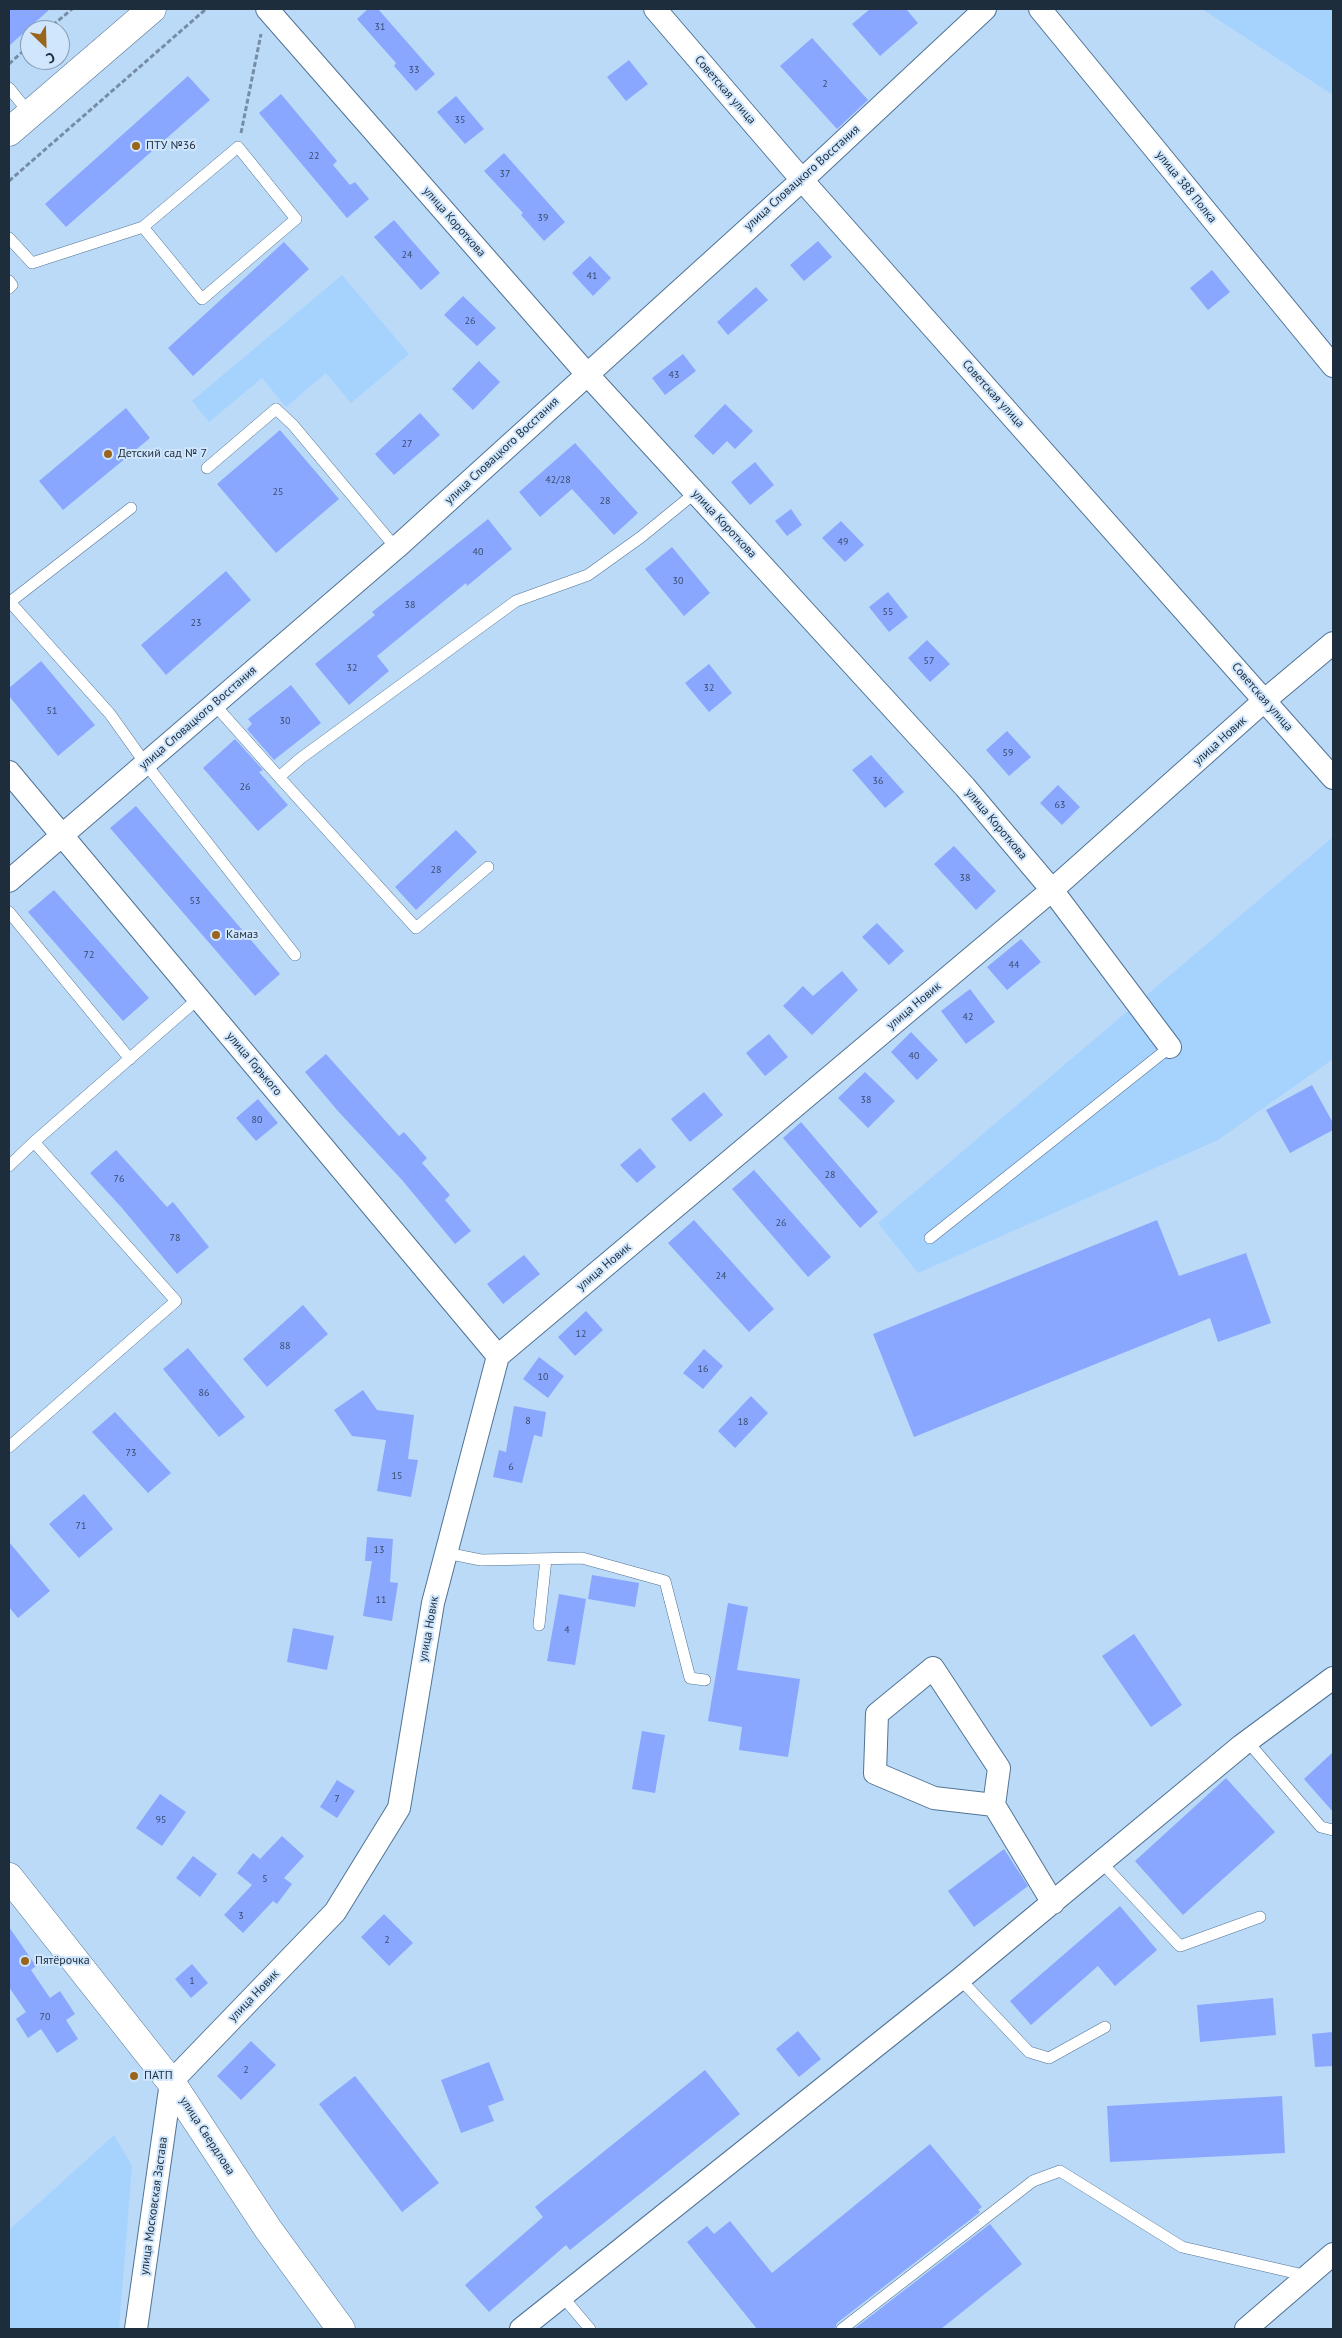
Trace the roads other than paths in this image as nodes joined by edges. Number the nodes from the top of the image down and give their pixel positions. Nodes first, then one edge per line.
1 (152, 9) edge
2 (655, 9) edge
3 (985, 9) edge
4 (1040, 9) edge
5 (265, 18) edge
6 (9, 88) edge
7 (30, 114) junction
8 (9, 132) edge
9 (802, 180) junction
10 (143, 227) junction
11 (9, 238) edge
12 (9, 281) edge
13 (9, 288) edge
14 (1333, 366) edge
15 (586, 373) junction
16 (207, 468) dead end
17 (695, 493) junction
18 (131, 508) dead end
19 (396, 548) junction
20 (10, 601) edge
21 (1333, 643) edge
22 (1265, 700) junction
23 (214, 704) junction
24 (145, 763) junction
25 (9, 772) edge
26 (279, 777) junction
27 (1333, 778) edge
28 (63, 835) junction
29 (488, 867) dead end
30 (9, 881) edge
31 (1052, 890) junction
32 (9, 912) edge
33 (295, 955) dead end
34 (199, 998) junction
35 (1170, 1047) joint
36 (130, 1059) junction
37 (34, 1142) junction
38 (9, 1166) edge
39 (930, 1238) dead end
40 (498, 1356) junction
41 (9, 1447) edge
42 (446, 1553) junction
43 (546, 1559) junction
44 (538, 1625) dead end
45 (1333, 1678) edge
46 (705, 1680) dead end
47 (1248, 1742) junction
48 (994, 1805) junction
49 (1333, 1830) edge
50 (1102, 1863) junction
51 (9, 1877) edge
52 (1053, 1902) junction
53 (1260, 1917) dead end
54 (960, 1979) junction
55 (1105, 2027) dead end
56 (171, 2082) junction
57 (1333, 2254) edge
58 (1308, 2276) junction
59 (563, 2297) junction
60 (136, 2329) edge
61 (342, 2329) edge
62 (521, 2329) edge
63 (590, 2329) edge
64 (842, 2329) edge
65 (1246, 2329) edge

1 - 7 main road
2 - 9 street, Советская улица
3 - 9 street, улица Словацкого Восстания
4 - 14 street, улица 388 Полка
5 - 15 street, улица Короткова
6 - 7 lane
7 - 8 main road
9 - 15 street, улица Словацкого Восстания
9 - 22 street, Советская улица
10 - 10 lane
10 - 11 lane
12 - 13 lane
15 - 17 street, улица Короткова
15 - 19 street, улица Словацкого Восстания
16 - 19 lane
17 - 26 lane
17 - 31 street, улица Короткова
18 - 20 lane
19 - 23 street, улица Словацкого Восстания
20 - 24 lane
21 - 22 street, улица Новик
22 - 27 street, Советская улица
22 - 31 street, улица Новик
23 - 24 street, улица Словацкого Восстания
23 - 26 lane
24 - 28 street, улица Словацкого Восстания
24 - 33 lane
25 - 28 street, улица Горького
26 - 29 lane
28 - 30 street, улица Словацкого Восстания
28 - 34 street, улица Горького
31 - 35 street, улица Короткова
31 - 40 street, улица Новик
32 - 36 lane
34 - 36 lane
34 - 40 street, улица Горького
35 - 39 lane
36 - 37 lane
37 - 38 lane
37 - 41 lane
40 - 42 street, улица Новик
42 - 43 lane
42 - 56 street, улица Новик
43 - 44 lane
43 - 46 lane
45 - 47 street
47 - 49 lane
47 - 50 street
48 - 48 street
48 - 52 street
50 - 52 street
50 - 53 lane
51 - 56 main road, улица Свердлова
52 - 54 street
54 - 55 lane
54 - 59 street
56 - 60 street, улица Московская Застава
56 - 61 main road, улица Свердлова
57 - 58 street
58 - 64 lane
58 - 65 street
59 - 62 street
59 - 63 lane

